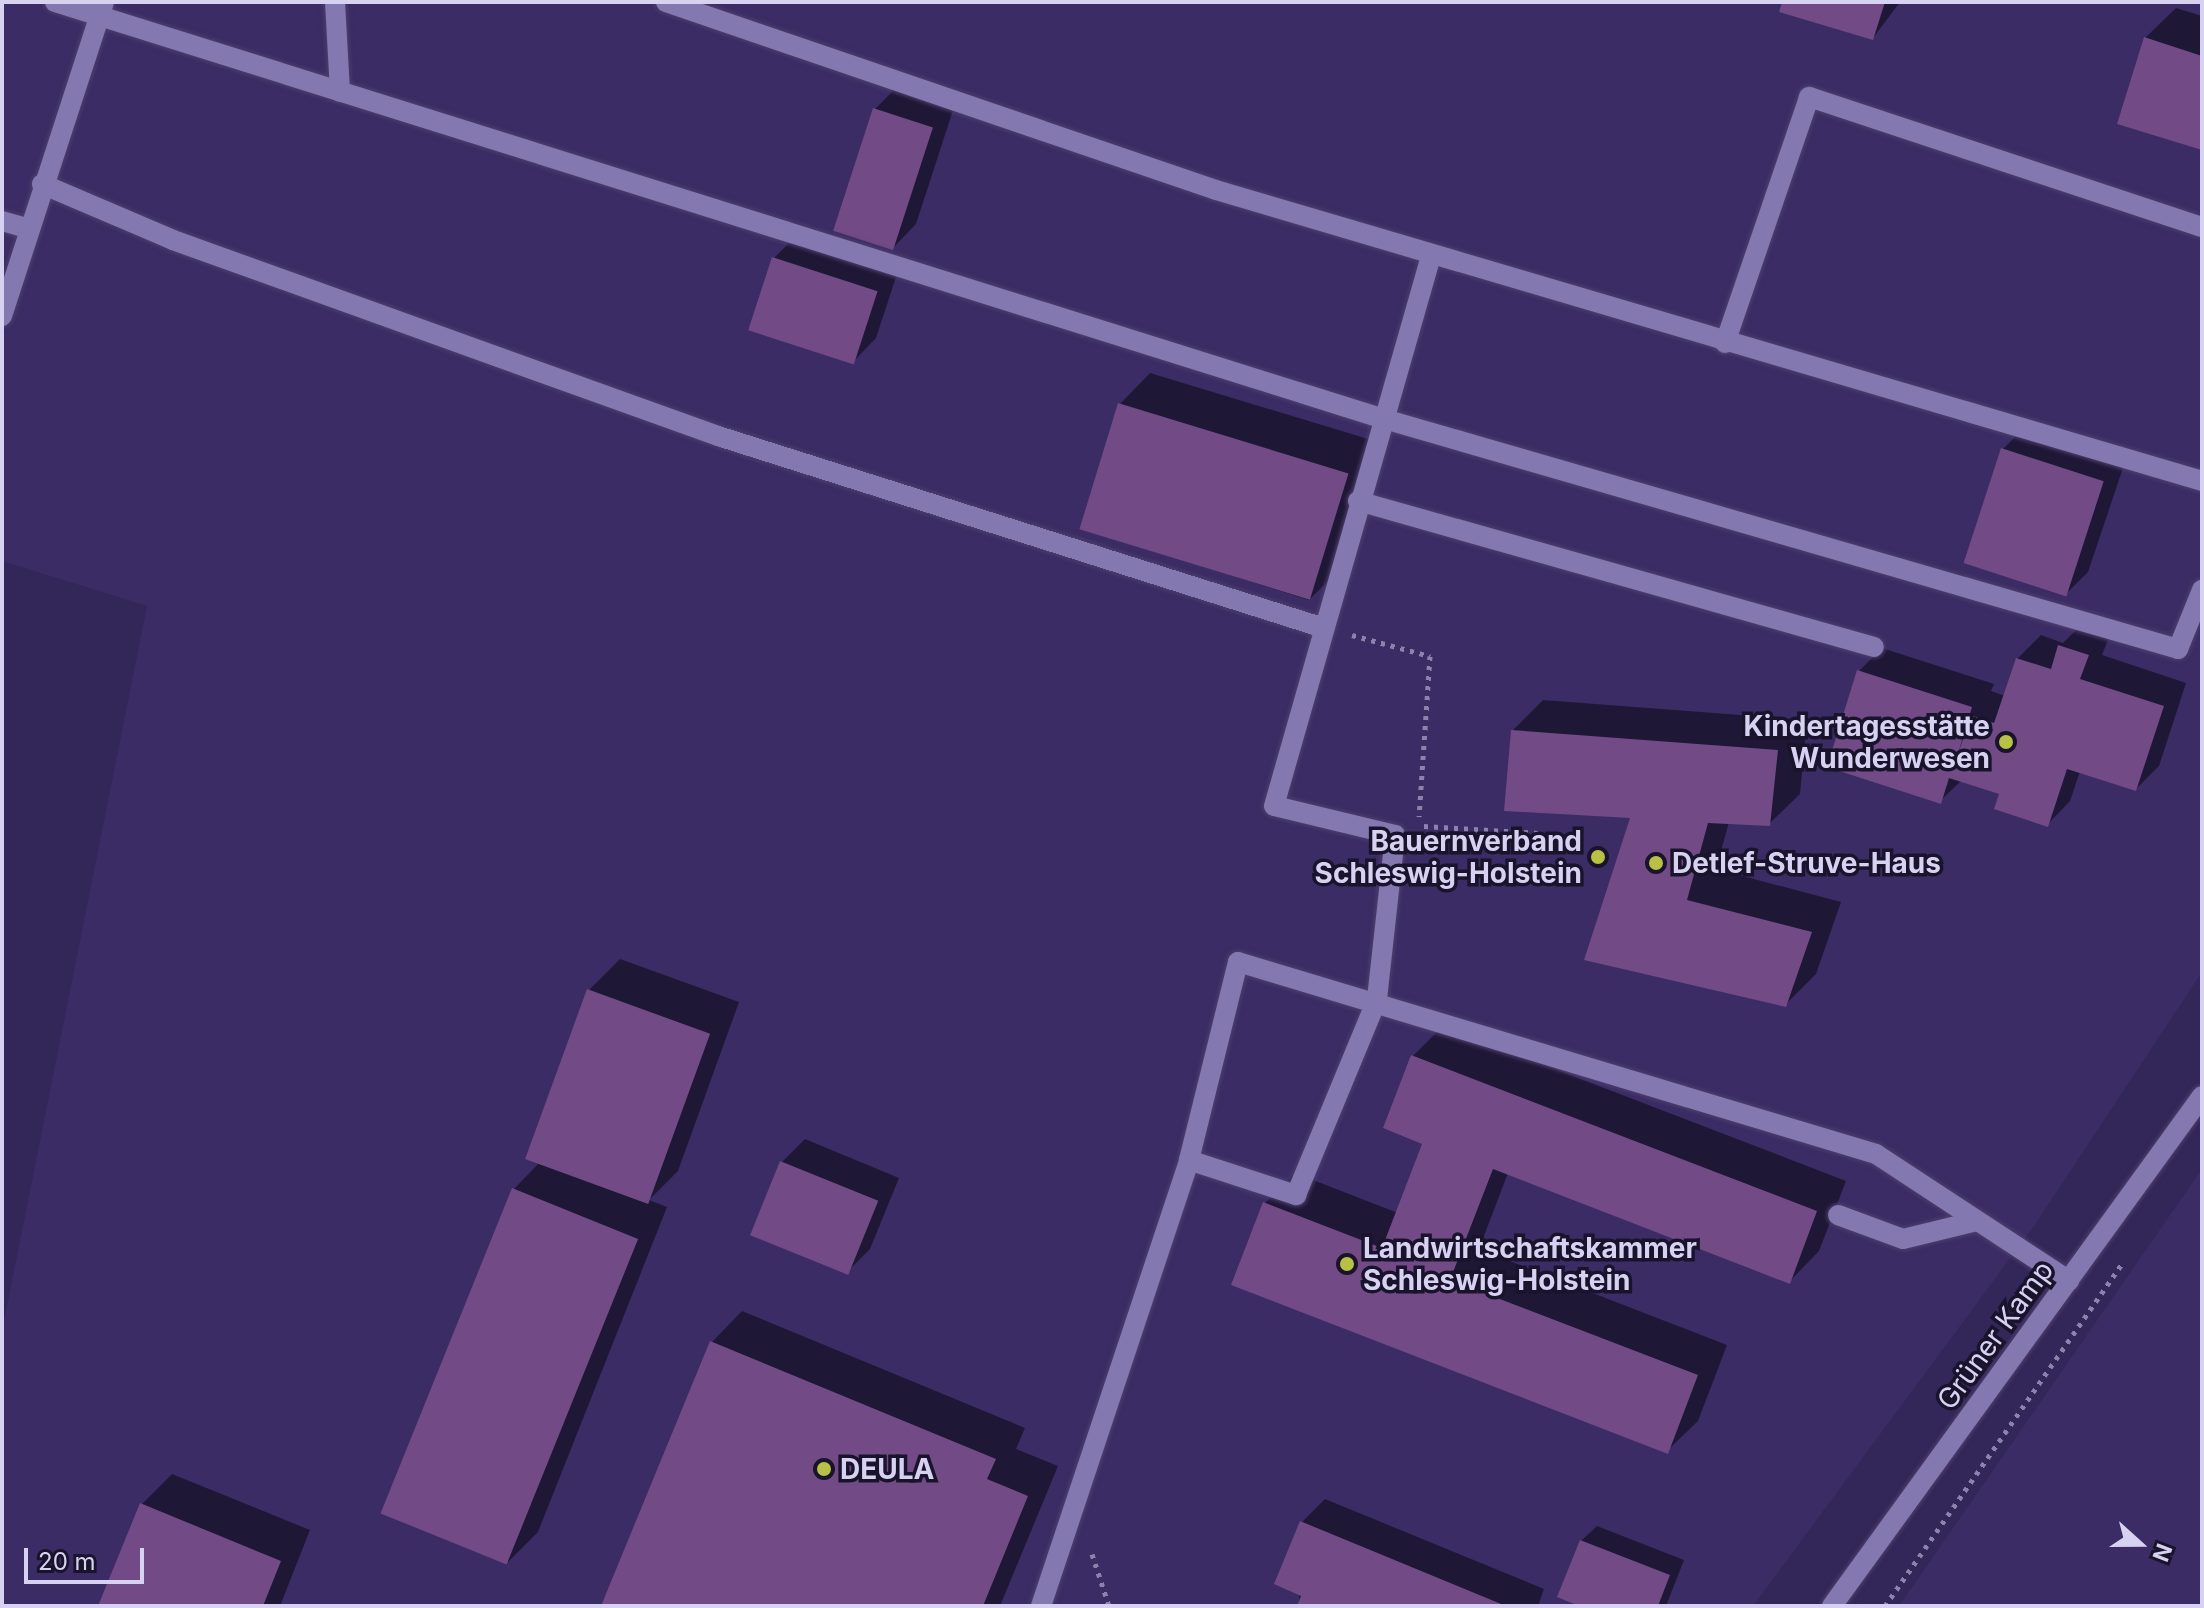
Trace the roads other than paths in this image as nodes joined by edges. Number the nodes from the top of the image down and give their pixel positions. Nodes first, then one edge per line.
1 (55, 2) edge
2 (335, 2) edge
3 (666, 2) edge
4 (102, 9) edge
5 (340, 92) junction
6 (42, 184) junction
7 (2, 221) edge
8 (2202, 227) edge
9 (27, 228) junction
10 (1431, 256) junction
11 (2, 316) edge
12 (1725, 343) junction
13 (1381, 418) junction
14 (2202, 481) edge
15 (1358, 501) junction
16 (2202, 590) edge
17 (1321, 627) junction
18 (1874, 647) dead end
19 (1377, 999) junction
20 (2202, 1096) edge
21 (1189, 1160) junction
22 (1838, 1215) dead end
23 (1977, 1221) junction
24 (2069, 1281) junction
25 (1041, 1606) edge
26 (1832, 1606) edge

1 - 4 street
2 - 5 street
3 - 10 street
4 - 5 street
4 - 6 street
5 - 13 street
6 - 9 street
6 - 17 street
7 - 9 street
8 - 12 street
9 - 11 street
10 - 12 street
10 - 13 street
12 - 14 street
13 - 15 street
13 - 16 street
15 - 17 street
15 - 18 street
17 - 19 street
19 - 21 street
19 - 21 street
19 - 23 street
20 - 24 street, Grüner Kamp
21 - 25 street
22 - 23 street
23 - 24 street
24 - 26 street, Grüner Kamp

